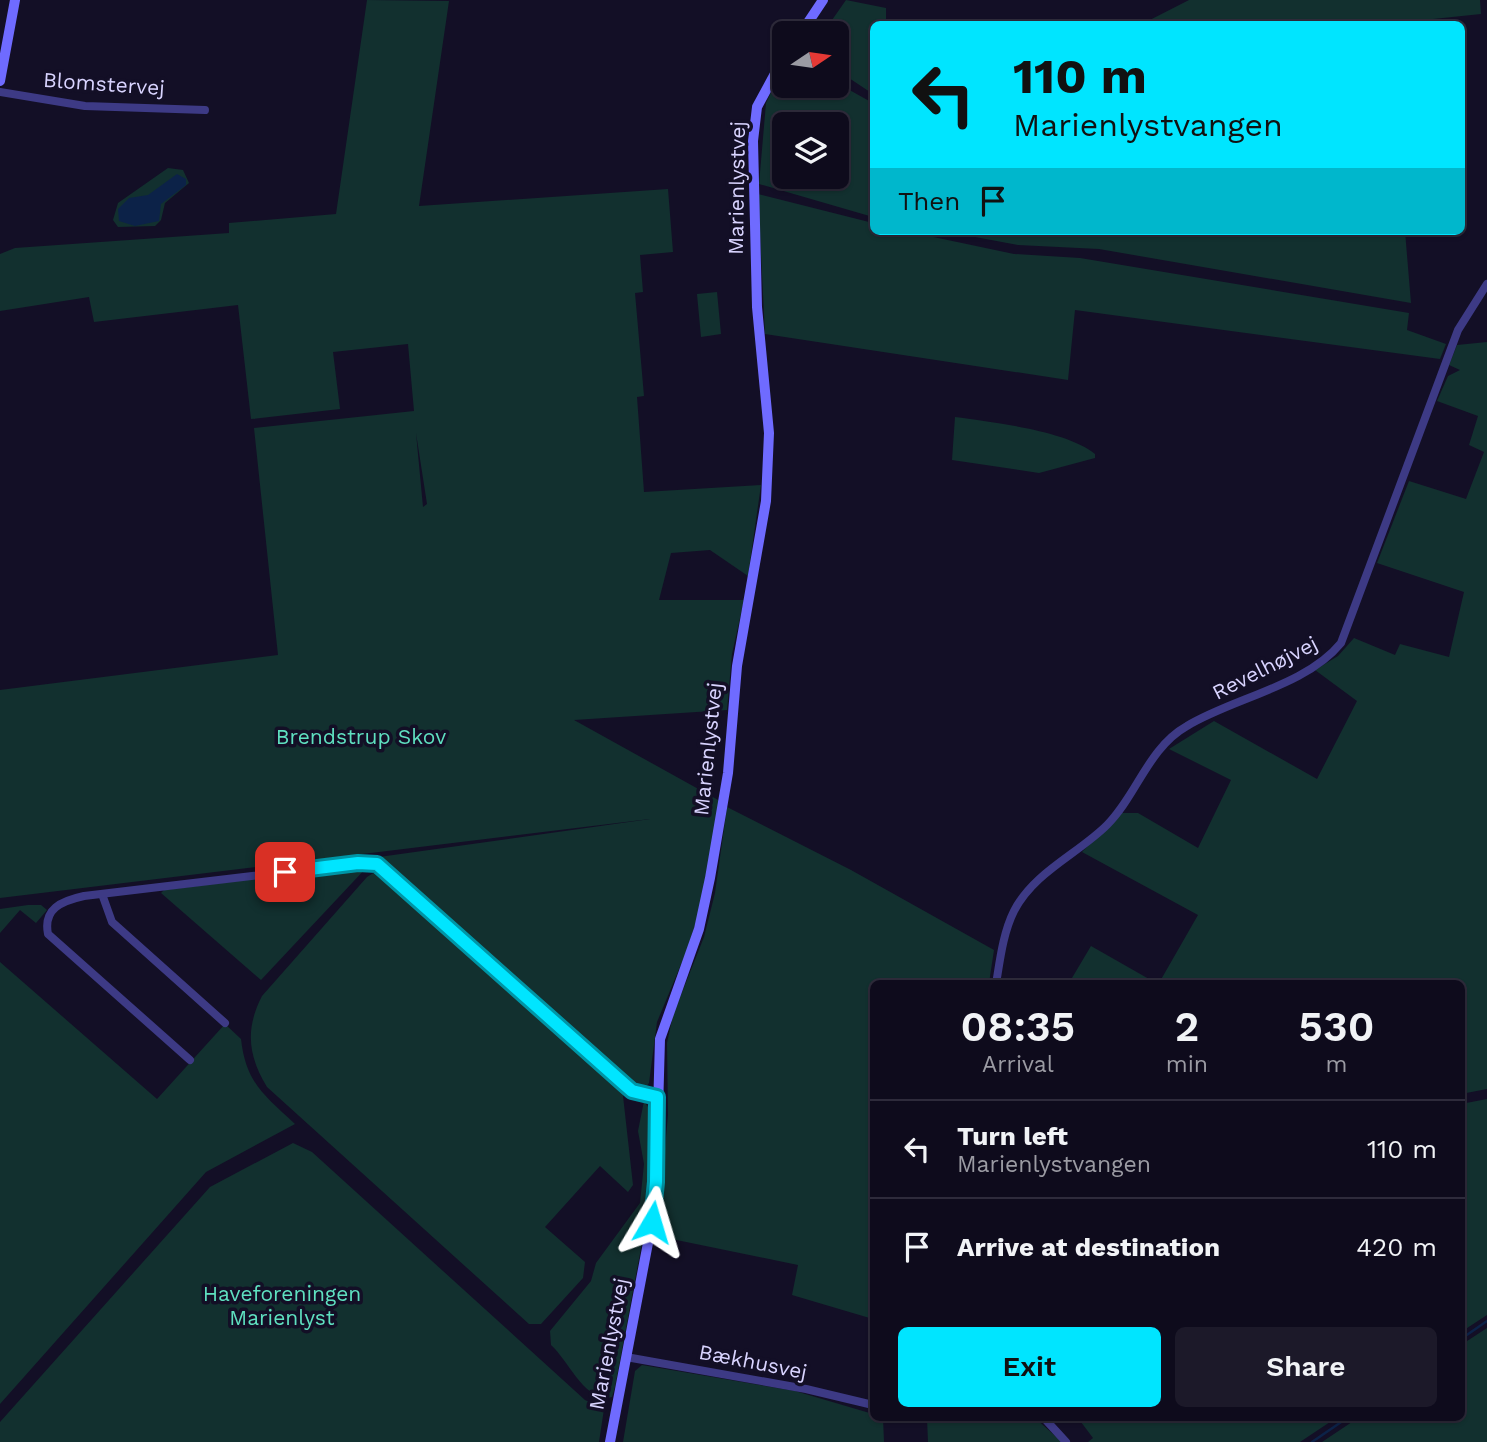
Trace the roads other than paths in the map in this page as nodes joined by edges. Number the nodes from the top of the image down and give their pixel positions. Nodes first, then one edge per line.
1 (15, 0) edge
2 (823, 0) edge
3 (809, 21) edge
4 (772, 80) edge
5 (0, 81) edge
6 (0, 92) edge
7 (205, 110) dead end
8 (1487, 284) edge
9 (102, 894) junction
10 (997, 980) edge
11 (225, 1023) dead end
12 (190, 1060) dead end
13 (657, 1097) junction
14 (626, 1357) junction
15 (870, 1404) edge
16 (1047, 1421) edge
17 (610, 1442) edge
18 (1066, 1442) edge

1 - 5 street
2 - 3 street
4 - 13 street, Marienlystvej
6 - 7 street, Blomstervej
8 - 10 street, Revelhøjvej
9 - 11 street
9 - 12 street
9 - 13 street
13 - 14 street, Marienlystvej
14 - 15 street, Bækhusvej
14 - 17 street, Marienlystvej
16 - 18 street

